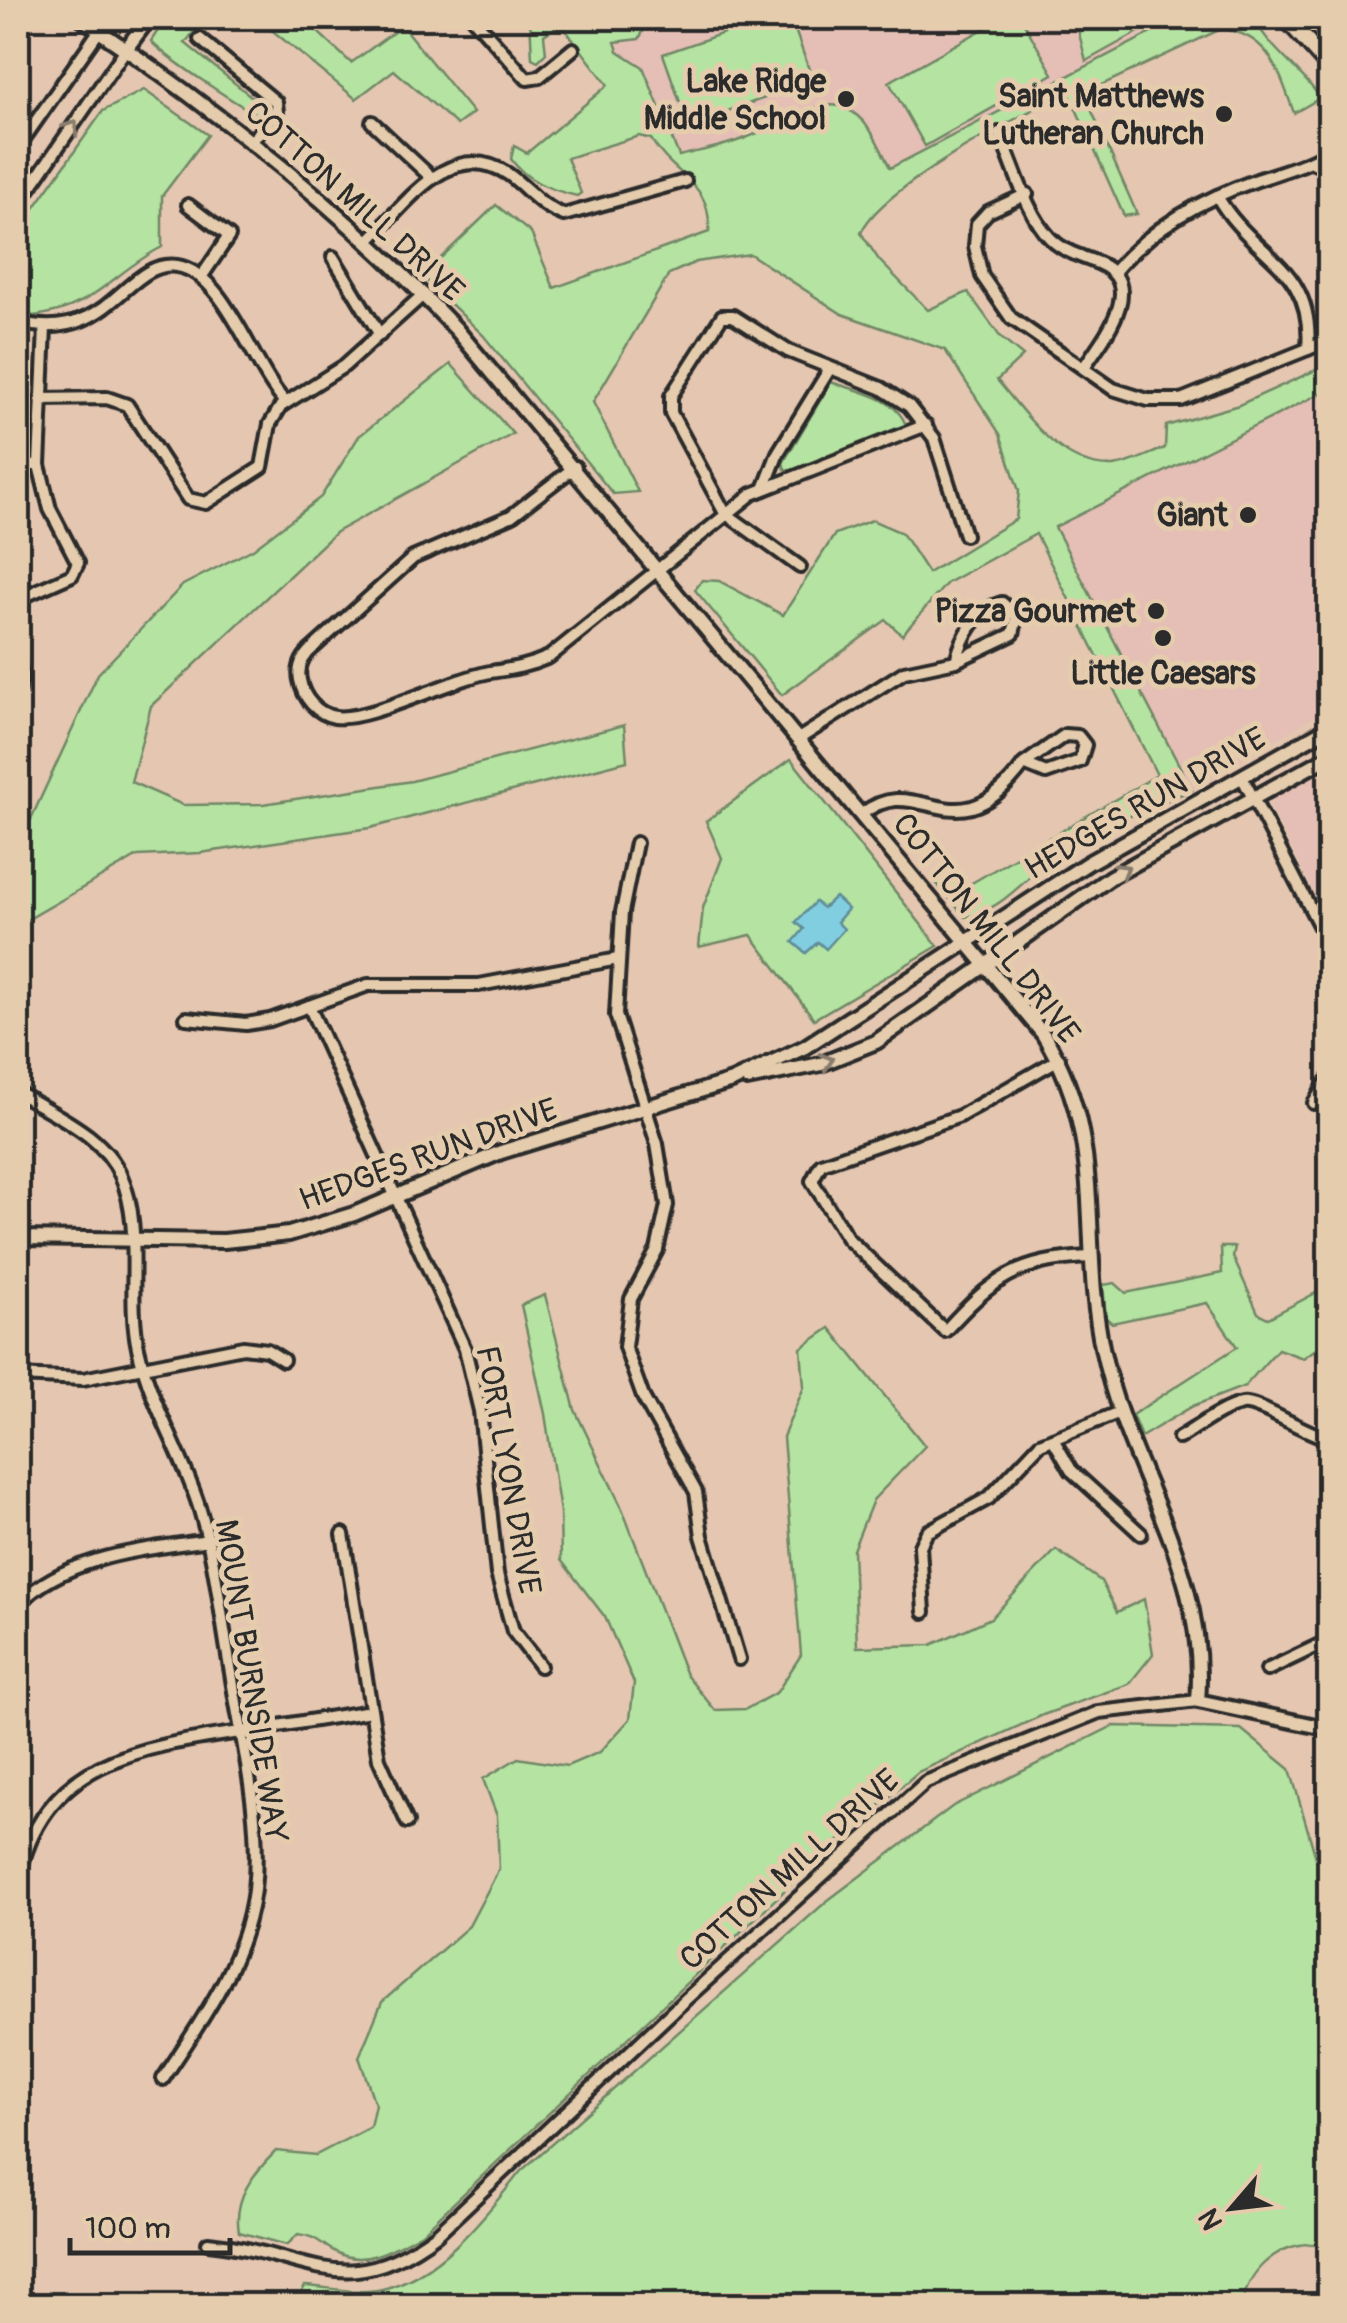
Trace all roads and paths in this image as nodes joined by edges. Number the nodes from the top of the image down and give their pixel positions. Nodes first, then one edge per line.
1 (80, 18) edge
2 (109, 18) edge
3 (149, 18) edge
4 (473, 18) edge
5 (1286, 18) edge
6 (100, 31) junction
7 (200, 39) dead end
8 (126, 49) junction
9 (573, 49) dead end
10 (1330, 67) edge
11 (372, 122) dead end
12 (999, 133) dead end
13 (251, 142) junction
14 (18, 147) edge
15 (1330, 151) edge
16 (1314, 163) junction
17 (1330, 169) edge
18 (432, 178) junction
19 (685, 180) dead end
20 (1026, 194) junction
21 (1217, 196) junction
22 (188, 205) dead end
23 (18, 206) edge
24 (368, 241) junction
25 (332, 257) dead end
26 (1112, 274) junction
27 (202, 276) junction
28 (424, 294) junction
29 (18, 322) edge
30 (45, 327) junction
31 (380, 336) junction
32 (1330, 340) edge
33 (1308, 349) junction
34 (1084, 368) junction
35 (829, 370) junction
36 (42, 399) junction
37 (285, 402) junction
38 (926, 425) junction
39 (18, 465) edge
40 (40, 465) junction
41 (575, 468) junction
42 (764, 489) junction
43 (725, 514) junction
44 (965, 534) dead end
45 (800, 567) dead end
46 (660, 568) junction
47 (18, 599) edge
48 (18, 656) edge
49 (956, 661) junction
50 (18, 694) edge
51 (1330, 726) edge
52 (800, 738) junction
53 (1330, 756) edge
54 (1024, 764) junction
55 (1242, 777) junction
56 (1254, 800) junction
57 (862, 814) junction
58 (636, 844) dead end
59 (1056, 884) junction
60 (1070, 905) junction
61 (967, 943) junction
62 (1330, 946) edge
63 (618, 959) junction
64 (985, 965) junction
65 (310, 1006) junction
66 (186, 1018) dead end
67 (1059, 1059) junction
68 (1330, 1077) edge
69 (732, 1081) junction
70 (18, 1092) edge
71 (1314, 1103) dead end
72 (646, 1108) junction
73 (395, 1196) junction
74 (18, 1238) edge
75 (131, 1239) junction
76 (1091, 1257) junction
77 (283, 1360) dead end
78 (142, 1368) junction
79 (18, 1376) edge
80 (1120, 1412) junction
81 (1179, 1438) dead end
82 (1053, 1439) junction
83 (1330, 1439) edge
84 (342, 1534) dead end
85 (1141, 1534) dead end
86 (208, 1540) junction
87 (18, 1604) edge
88 (924, 1612) dead end
89 (1330, 1640) edge
90 (739, 1660) dead end
91 (540, 1666) dead end
92 (1267, 1670) dead end
93 (1198, 1701) junction
94 (371, 1711) junction
95 (1330, 1729) edge
96 (240, 1732) junction
97 (407, 1822) dead end
98 (18, 1882) edge
99 (162, 2079) dead end
100 (208, 2243) dead end

1 - 6 street, COTTON MILL DRIVE
2 - 6 street
3 - 8 street
4 - 9 street
5 - 10 main road
6 - 8 street, COTTON MILL DRIVE
6 - 14 street
7 - 13 street
8 - 13 street, COTTON MILL DRIVE
23 -> 8 street
11 - 18 street
12 - 20 street
13 - 24 street, COTTON MILL DRIVE
15 - 16 street
16 - 17 street
16 - 21 street
18 - 19 street
18 - 24 street
20 - 26 street
20 - 34 street
21 - 26 street
21 - 33 street
22 - 27 street
24 - 28 street, COTTON MILL DRIVE
25 - 31 street
26 - 34 street
27 - 30 street
27 - 37 street
28 - 31 street
28 - 41 street, COTTON MILL DRIVE
29 - 30 street
30 - 36 street
31 - 37 street
32 - 33 street
33 - 34 street
35 - 38 street
35 - 42 street
35 - 43 street
36 - 37 street
36 - 40 street
38 - 42 street
38 - 44 street
39 - 40 street
40 - 47 street
41 - 46 street, COTTON MILL DRIVE
41 - 46 street
42 - 43 street
43 - 45 street
43 - 46 street
46 - 52 street, COTTON MILL DRIVE
48 - 50 street
49 - 49 street
49 - 52 street
51 - 55 street, HEDGES RUN DRIVE
52 - 57 street, COTTON MILL DRIVE
53 - 56 street, HEDGES RUN DRIVE
54 - 54 street
54 - 57 street
55 - 56 street
55 - 59 street, HEDGES RUN DRIVE
60 -> 56 street, HEDGES RUN DRIVE
56 - 62 street
57 - 61 street, COTTON MILL DRIVE
58 - 63 street
59 - 60 street
59 - 61 street, HEDGES RUN DRIVE
60 - 64 street, HEDGES RUN DRIVE
61 - 64 street, COTTON MILL DRIVE
61 - 69 street, HEDGES RUN DRIVE
63 - 65 street
63 - 72 street
64 - 67 street, COTTON MILL DRIVE
69 -> 64 street, HEDGES RUN DRIVE
65 - 66 street
65 - 73 street, FORT LYON DRIVE
67 - 76 street, COTTON MILL DRIVE
67 - 76 street
68 - 71 street
69 - 72 street, HEDGES RUN DRIVE
70 - 75 street, MOUNT BURNSIDE WAY
72 - 73 street, HEDGES RUN DRIVE
72 - 90 street
73 - 75 street, HEDGES RUN DRIVE
73 - 91 street, FORT LYON DRIVE
74 - 75 street, HEDGES RUN DRIVE
75 - 78 street, MOUNT BURNSIDE WAY
76 - 80 street, COTTON MILL DRIVE
77 - 78 street
78 - 79 street
78 - 86 street, MOUNT BURNSIDE WAY
80 - 82 street
80 - 93 street, COTTON MILL DRIVE
81 - 83 street
82 - 85 street
82 - 88 street
84 - 94 street
86 - 87 street
86 - 96 street, MOUNT BURNSIDE WAY
89 - 92 street
93 - 95 street
93 - 100 street, COTTON MILL DRIVE
94 - 96 street
94 - 97 street
96 - 98 street
96 - 99 street, MOUNT BURNSIDE WAY

